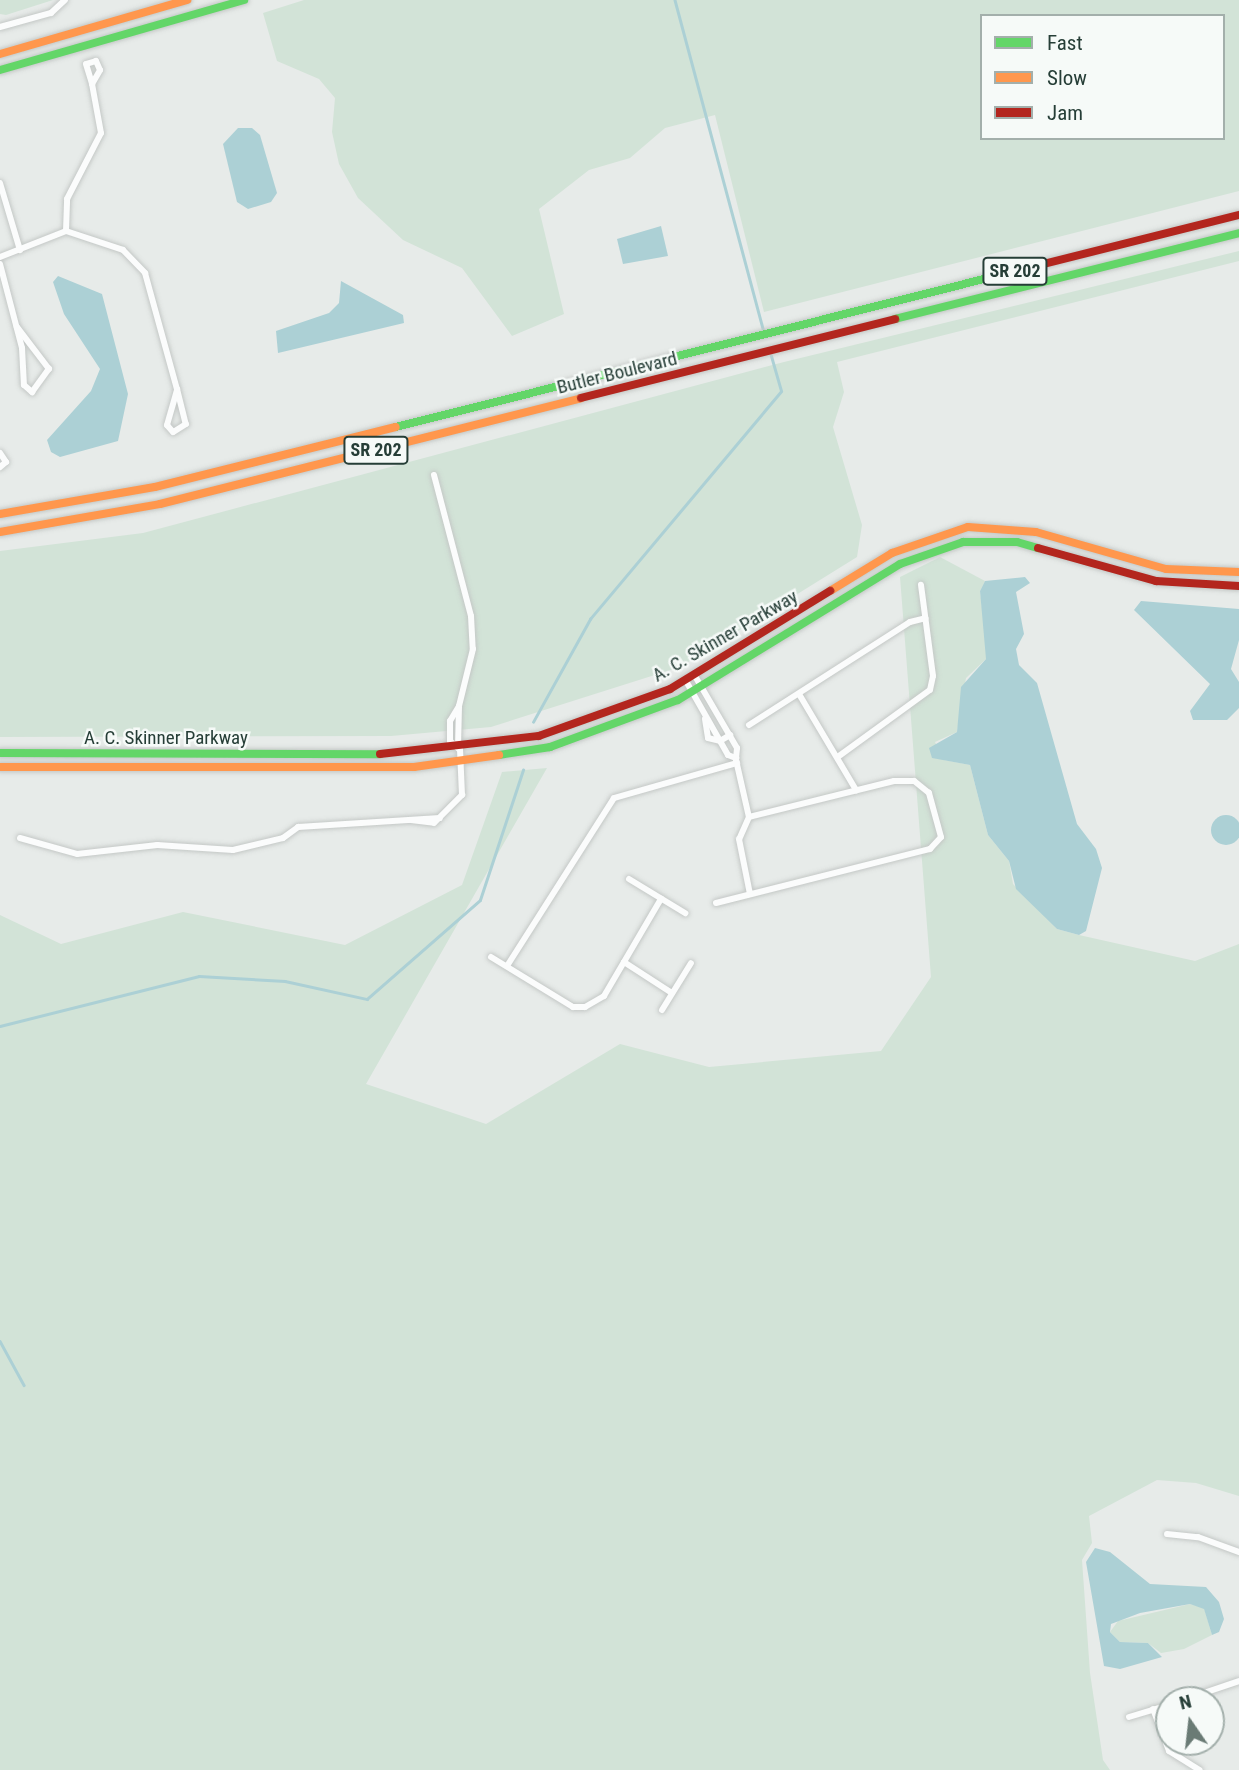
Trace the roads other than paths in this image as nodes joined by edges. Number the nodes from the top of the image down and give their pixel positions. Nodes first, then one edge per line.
1 (65, 0) edge
2 (187, 0) edge
3 (244, 0) edge
4 (0, 27) edge
5 (0, 54) edge
6 (0, 71) edge
7 (92, 85) dead end
8 (0, 183) edge
9 (1239, 215) edge
10 (65, 232) junction
11 (1239, 233) edge
12 (20, 250) junction
13 (0, 257) edge
14 (0, 264) edge
15 (17, 327) junction
16 (177, 389) junction
17 (0, 453) edge
18 (0, 467) edge
19 (434, 475) dead end
20 (0, 514) edge
21 (0, 532) edge
22 (1239, 572) edge
23 (921, 584) dead end
24 (1239, 586) edge
25 (926, 618) junction
26 (695, 676) junction
27 (686, 681) junction
28 (702, 688) junction
29 (692, 693) junction
30 (799, 694) junction
31 (749, 725) dead end
32 (730, 735) junction
33 (720, 741) junction
34 (459, 748) junction
35 (0, 753) edge
36 (839, 756) junction
37 (736, 760) junction
38 (462, 763) junction
39 (0, 767) edge
40 (856, 790) junction
41 (749, 817) junction
42 (20, 838) dead end
43 (629, 879) dead end
44 (750, 894) junction
45 (661, 899) junction
46 (716, 903) dead end
47 (685, 913) dead end
48 (491, 957) dead end
49 (624, 961) junction
50 (691, 963) dead end
51 (507, 966) junction
52 (672, 993) junction
53 (662, 1010) dead end
54 (1167, 1534) dead end
55 (1239, 1552) edge
56 (1153, 1709) joint
57 (1129, 1717) dead end
58 (1200, 1770) edge

1 - 4 street
2 - 5 main road
3 - 6 main road
7 - 10 street
8 - 12 street
9 - 20 main road, Butler Boulevard / SR 202
10 - 12 street
10 - 16 street
11 - 21 main road, Butler Boulevard / SR 202
12 - 13 street
14 - 15 street
15 - 15 street
16 - 16 street
17 - 18 street
19 - 34 street
22 - 26 main road, A. C. Skinner Parkway
23 - 25 street
24 - 28 main road, A. C. Skinner Parkway
25 - 30 street
25 - 36 street
26 - 27 main road, A. C. Skinner Parkway
26 - 28 street
27 - 29 street
27 - 34 main road, A. C. Skinner Parkway
28 - 29 main road, A. C. Skinner Parkway
28 - 32 street
29 - 33 street
29 - 38 main road, A. C. Skinner Parkway
30 - 31 street
30 - 36 street
32 - 33 street
32 - 37 street
33 - 37 street
34 - 35 main road, A. C. Skinner Parkway
34 - 38 street
36 - 40 street
37 - 41 street
37 - 51 street
38 - 39 main road, A. C. Skinner Parkway
38 - 42 street
40 - 41 street
40 - 44 street
41 - 44 street
43 - 45 street
44 - 46 street
45 - 47 street
45 - 49 street
48 - 51 street
49 - 51 street
49 - 52 street
50 - 52 street
52 - 53 street
54 - 55 street
56 - 57 street
56 - 58 street

